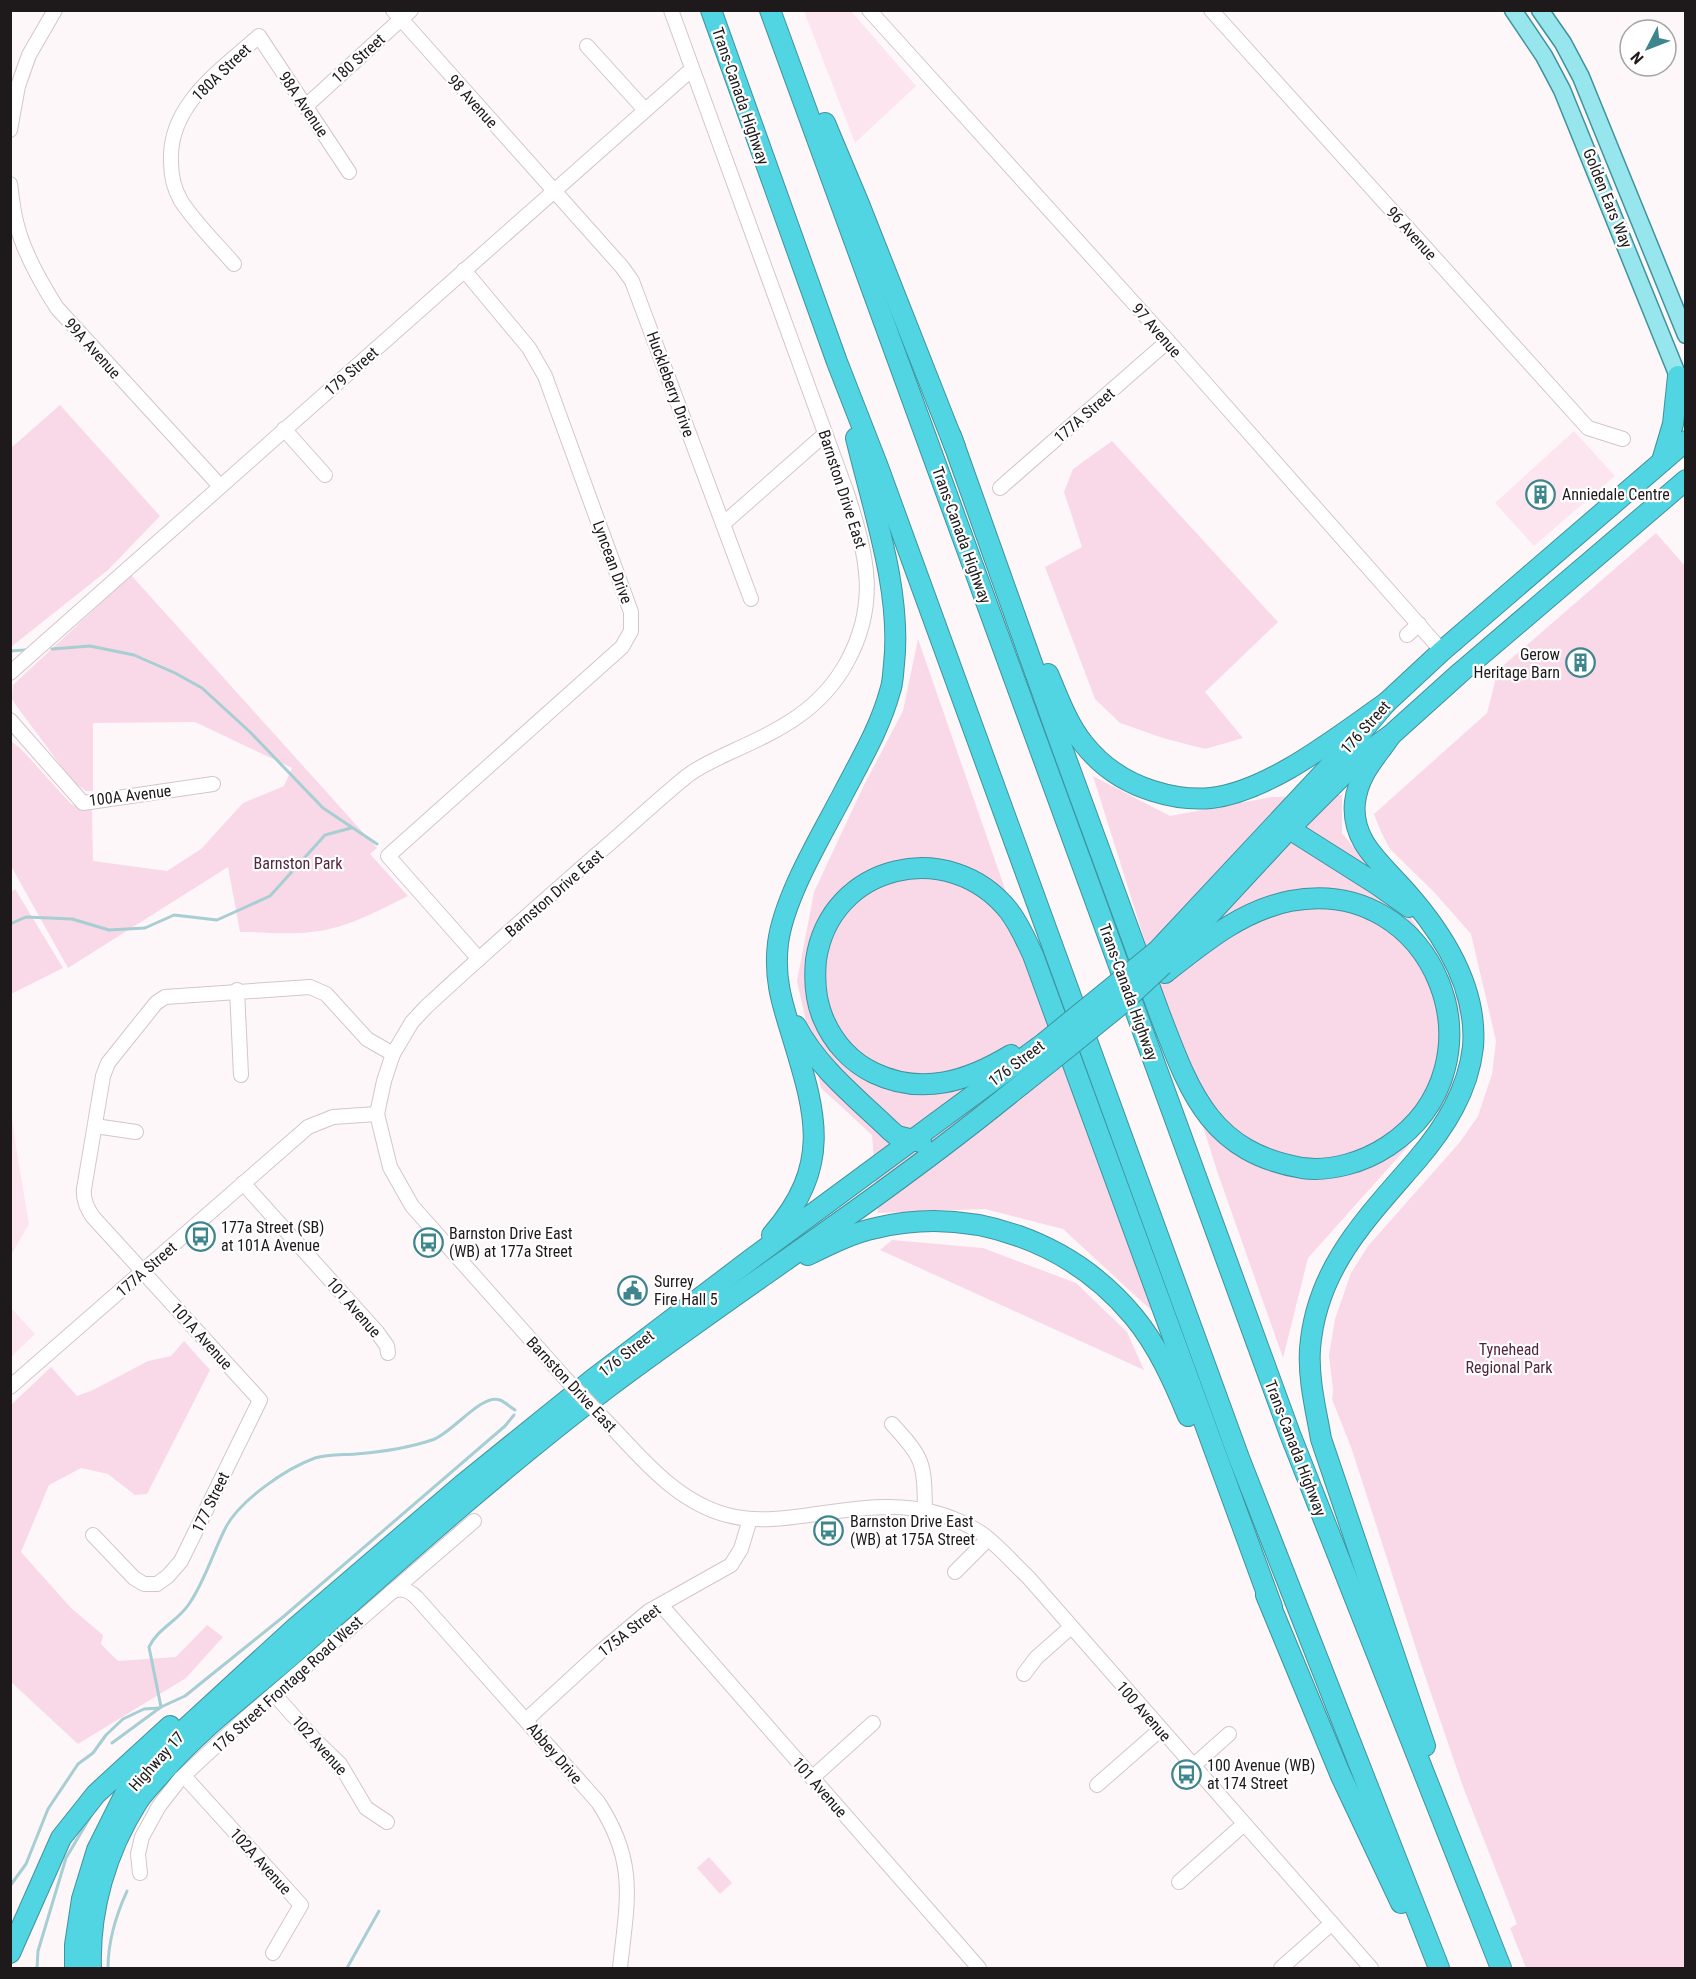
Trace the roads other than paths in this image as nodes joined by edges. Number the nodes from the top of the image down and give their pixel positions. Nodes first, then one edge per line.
1 (55, 10) edge
2 (670, 10) edge
3 (711, 10) edge
4 (770, 10) edge
5 (776, 10) edge
6 (869, 10) edge
7 (1211, 10) edge
8 (1514, 10) edge
9 (1540, 10) edge
10 (402, 14) edge
11 (259, 36) joint
12 (587, 46) dead end
13 (692, 69) junction
14 (14, 86) edge
15 (306, 106) junction
16 (645, 111) junction
17 (10, 130) edge
18 (350, 172) dead end
19 (10, 184) edge
20 (554, 192) junction
21 (234, 264) dead end
22 (464, 270) junction
23 (1686, 335) edge
24 (1168, 341) junction
25 (837, 362) junction
26 (1682, 385) edge
27 (284, 429) junction
28 (825, 434) junction
29 (951, 436) junction
30 (1623, 439) dead end
31 (1686, 441) edge
32 (1662, 461) junction
33 (325, 475) dead end
34 (1686, 480) edge
35 (220, 486) junction
36 (1000, 488) dead end
37 (1678, 494) edge
38 (723, 524) junction
39 (751, 599) dead end
40 (1419, 624) junction
41 (1407, 635) dead end
42 (1442, 651) junction
43 (10, 673) edge
44 (1386, 704) junction
45 (10, 720) edge
46 (1391, 735) junction
47 (213, 784) dead end
48 (1283, 825) junction
49 (1434, 928) junction
50 (479, 958) junction
51 (1162, 963) junction
52 (237, 990) junction
53 (779, 993) junction
54 (1043, 1053) junction
55 (393, 1054) junction
56 (241, 1075) dead end
57 (377, 1114) junction
58 (95, 1126) junction
59 (136, 1132) dead end
60 (911, 1140) junction
61 (243, 1183) junction
62 (750, 1260) junction
63 (143, 1271) junction
64 (763, 1276) junction
65 (388, 1353) dead end
66 (10, 1387) edge
67 (260, 1400) joint
68 (892, 1424) dead end
69 (925, 1509) junction
70 (750, 1519) junction
71 (954, 1520) joint
72 (474, 1521) dead end
73 (93, 1535) dead end
74 (988, 1539) junction
75 (955, 1572) dead end
76 (391, 1592) junction
77 (661, 1605) junction
78 (1272, 1607) junction
79 (1071, 1627) junction
80 (302, 1634) junction
81 (1024, 1674) dead end
82 (274, 1694) junction
83 (526, 1720) junction
84 (873, 1723) dead end
85 (1161, 1729) junction
86 (1229, 1734) dead end
87 (1193, 1766) junction
88 (184, 1776) junction
89 (812, 1778) junction
90 (1097, 1785) dead end
91 (387, 1821) dead end
92 (1244, 1824) junction
93 (140, 1873) dead end
94 (1179, 1882) dead end
95 (1467, 1886) junction
96 (1332, 1923) junction
97 (10, 1953) edge
98 (273, 1953) dead end
99 (75, 1968) edge
100 (91, 1968) edge
101 (620, 1968) edge
102 (979, 1968) edge
103 (1281, 1968) edge
104 (1371, 1968) edge
105 (1431, 1968) edge
106 (1439, 1968) edge
107 (1500, 1968) edge

1 - 14 street
2 - 13 street, Barnston Drive East
3 - 25 highway, Trans-Canada Highway
4 - 95 highway, Trans-Canada Highway
5 - 29 highway
6 - 24 street, 97 Avenue
7 - 30 street, 96 Avenue
8 - 26 main road, Golden Ears Way
9 - 23 main road, Golden Ears Way
10 - 15 street, 180 Street
10 - 20 street, 98 Avenue
11 - 15 street, 98A Avenue
11 - 21 street, 180A Street
12 - 16 street
13 - 16 street, 179 Street
13 - 28 street, Barnston Drive East
14 - 17 street
15 - 18 street, 98A Avenue
16 - 20 street, 179 Street
19 - 35 street, 99A Avenue
20 - 22 street, 179 Street
20 - 38 street, Huckleberry Drive
22 - 27 street, 179 Street
22 - 50 street, Lyncean Drive
24 - 36 street, 177A Street
24 - 40 street, 97 Avenue
25 - 53 highway
25 - 106 highway, Trans-Canada Highway
26 - 32 highway
27 - 33 street
27 - 35 street, 179 Street
28 - 38 street
28 - 50 street, Barnston Drive East
29 - 44 highway
29 - 51 highway
31 - 32 highway, 176 Street
32 - 42 highway, 176 Street
34 - 37 highway, 176 Street
35 - 43 street, 179 Street
37 - 46 highway, 176 Street
38 - 39 street, Huckleberry Drive
40 - 41 street
40 - 42 street, 97 Avenue
42 - 44 highway, 176 Street
44 - 48 highway, 176 Street
45 - 47 street, 100A Avenue
46 - 48 highway, 176 Street
46 - 49 highway
48 - 49 highway
48 - 51 highway, 176 Street
49 - 95 highway
50 - 55 street, Barnston Drive East
51 - 54 highway, 176 Street, bridge
51 - 54 highway, 176 Street, bridge
52 - 55 street
52 - 56 street
52 - 58 street, 101A Avenue
53 - 60 highway
53 - 62 highway
54 - 60 highway, 176 Street
54 - 60 highway
54 - 64 highway, 176 Street
54 - 78 highway
55 - 57 street, Barnston Drive East
57 - 61 street, 177A Street
57 - 70 street, Barnston Drive East, bridge
58 - 59 street
58 - 63 street, 101A Avenue
60 - 62 highway, 176 Street
61 - 63 street, 177A Street
61 - 65 street, 101 Avenue
62 - 80 highway, 176 Street
63 - 66 street, 177A Street
63 - 67 street, 101A Avenue
64 - 78 highway
64 - 80 highway, 176 Street
67 - 73 street, 177 Street
68 - 69 street
69 - 70 street, Barnston Drive East
69 - 71 street, Barnston Drive East
70 - 77 street, 175A Street
71 - 74 street, 100 Avenue
72 - 76 street, 176 Street Frontage Road West
74 - 75 street
74 - 79 street, 100 Avenue
76 - 82 street, 176 Street Frontage Road West
76 - 83 street, Abbey Drive
77 - 83 street, 175A Street
77 - 89 street, 101 Avenue
78 - 105 highway
79 - 81 street
79 - 85 street, 100 Avenue
80 - 97 highway
80 - 99 highway, Highway 17
80 - 100 highway, Highway 17
82 - 88 street, 176 Street Frontage Road West
82 - 91 street, 102 Avenue
83 - 101 street, Abbey Drive
84 - 89 street
85 - 87 street, 100 Avenue
85 - 90 street
86 - 87 street
87 - 92 street, 100 Avenue
88 - 93 street, 176 Street Frontage Road West
88 - 98 street, 102A Avenue
89 - 102 street, 101 Avenue
92 - 94 street
92 - 96 street, 100 Avenue
95 - 107 highway, Trans-Canada Highway
96 - 103 street
96 - 104 street, 100 Avenue

